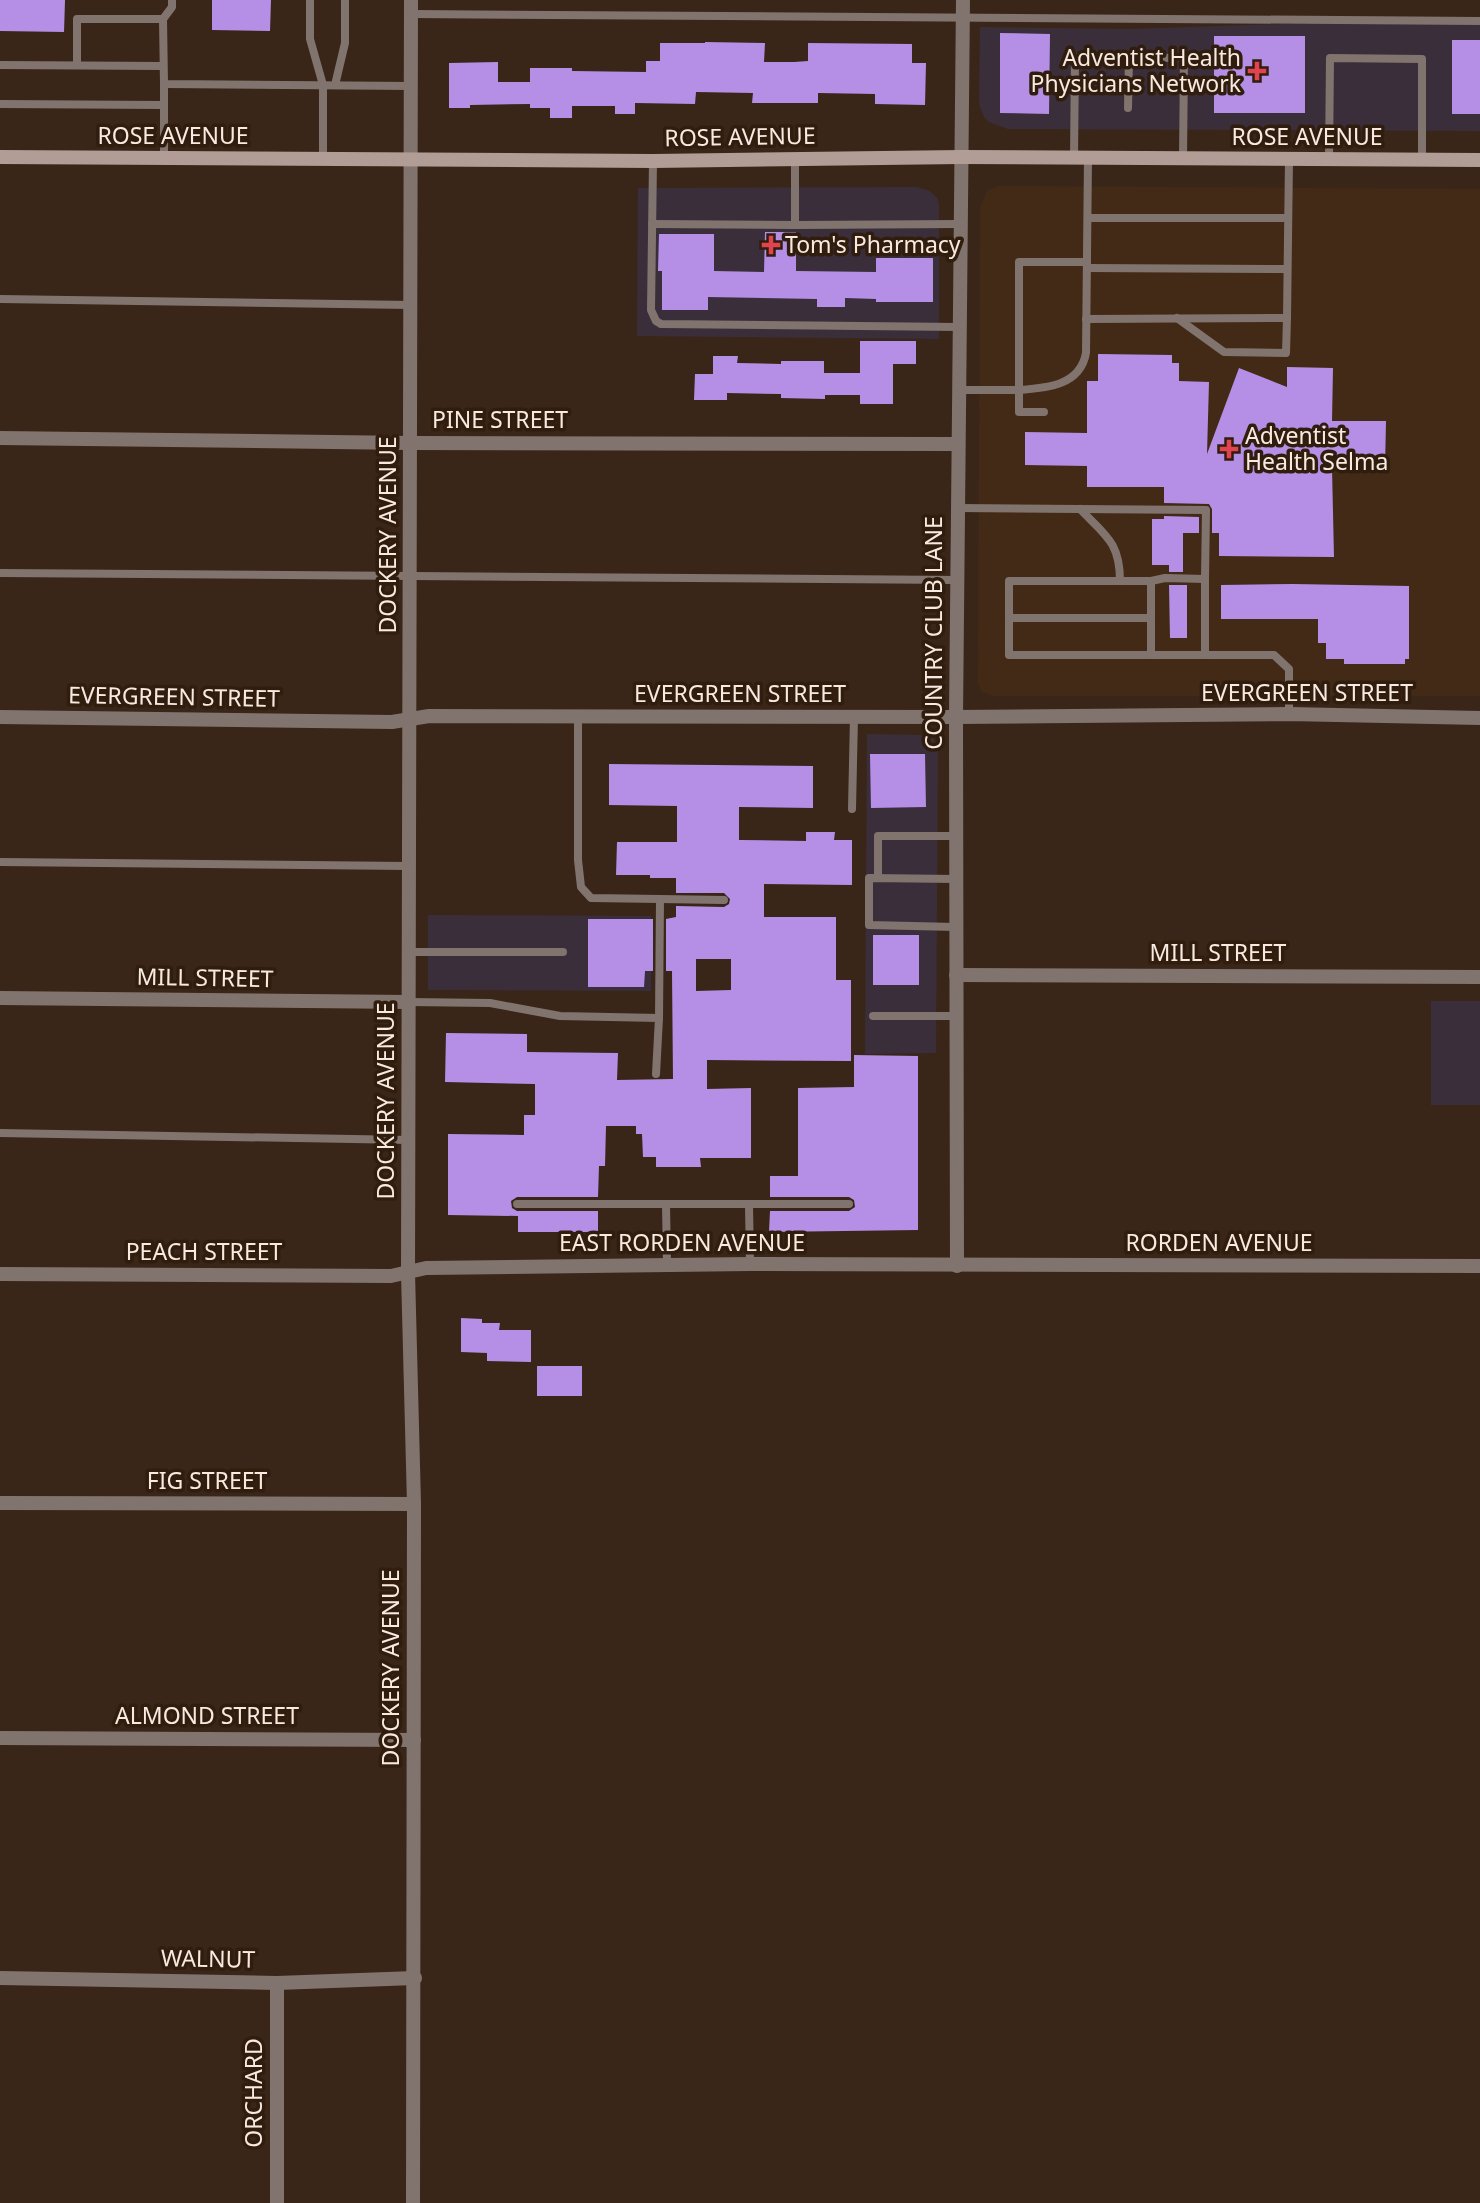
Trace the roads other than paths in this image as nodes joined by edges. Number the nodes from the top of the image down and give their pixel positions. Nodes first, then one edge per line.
1 (172, 0) edge
2 (310, 0) edge
3 (345, 0) edge
4 (963, 0) edge
5 (411, 7) edge
6 (962, 18) junction
7 (163, 19) junction
8 (1480, 22) edge
9 (1129, 58) junction
10 (0, 65) edge
11 (77, 65) junction
12 (163, 66) junction
13 (164, 84) junction
14 (323, 85) junction
15 (335, 85) junction
16 (411, 86) junction
17 (0, 104) edge
18 (163, 105) junction
19 (1128, 108) dead end
20 (0, 157) edge
21 (961, 157) junction
22 (163, 158) junction
23 (1081, 158) junction
24 (796, 159) junction
25 (1183, 159) junction
26 (323, 160) junction
27 (412, 160) junction
28 (1289, 160) junction
29 (1329, 160) junction
30 (1422, 160) junction
31 (1480, 160) edge
32 (653, 161) junction
33 (1088, 218) junction
34 (1288, 218) junction
35 (652, 224) junction
36 (959, 224) junction
37 (795, 225) junction
38 (1087, 265) junction
39 (1287, 269) junction
40 (0, 299) edge
41 (411, 304) junction
42 (1177, 318) junction
43 (1287, 318) junction
44 (1086, 319) junction
45 (959, 327) junction
46 (958, 390) junction
47 (1019, 390) junction
48 (1044, 412) dead end
49 (0, 438) edge
50 (410, 443) junction
51 (958, 444) junction
52 (958, 508) junction
53 (1080, 509) junction
54 (0, 573) edge
55 (410, 577) junction
56 (1205, 579) junction
57 (957, 580) junction
58 (1120, 581) junction
59 (1151, 581) junction
60 (1009, 618) junction
61 (1151, 618) junction
62 (1151, 655) junction
63 (1205, 655) junction
64 (1289, 714) junction
65 (578, 716) junction
66 (853, 717) junction
67 (956, 717) junction
68 (0, 718) edge
69 (1480, 718) edge
70 (410, 719) junction
71 (852, 810) dead end
72 (956, 836) junction
73 (0, 862) edge
74 (409, 866) junction
75 (878, 878) junction
76 (956, 879) junction
77 (660, 899) junction
78 (724, 900) dead end
79 (956, 927) junction
80 (410, 952) junction
81 (564, 952) dead end
82 (956, 975) junction
83 (1480, 977) edge
84 (0, 998) edge
85 (409, 1002) junction
86 (873, 1016) dead end
87 (956, 1016) junction
88 (659, 1018) junction
89 (656, 1074) dead end
90 (0, 1133) edge
91 (408, 1140) junction
92 (517, 1204) dead end
93 (666, 1204) junction
94 (849, 1204) dead end
95 (750, 1205) junction
96 (750, 1264) junction
97 (667, 1265) junction
98 (957, 1266) junction
99 (1480, 1266) edge
100 (408, 1273) junction
101 (0, 1274) edge
102 (0, 1503) edge
103 (414, 1504) junction
104 (0, 1738) edge
105 (414, 1740) junction
106 (0, 1978) edge
107 (415, 1978) junction
108 (277, 1983) junction
109 (277, 2203) edge
110 (413, 2203) edge

1 - 7 lane
2 - 14 lane
3 - 15 lane
4 - 6 street, COUNTRY CLUB LANE
5 - 6 lane
5 - 16 street, DOCKERY AVENUE
6 - 8 lane
6 - 21 street, COUNTRY CLUB LANE
7 - 11 lane
7 - 12 lane
9 - 19 lane
9 - 23 lane
9 - 25 lane
10 - 11 lane
11 - 12 lane
12 - 13 lane
13 - 14 lane
13 - 18 lane
14 - 15 lane
14 - 26 lane
15 - 16 lane
16 - 27 street, DOCKERY AVENUE
17 - 18 lane
18 - 22 lane
20 - 22 street, ROSE AVENUE
21 - 23 street, ROSE AVENUE
21 - 24 street, ROSE AVENUE
21 - 36 street, COUNTRY CLUB LANE
22 - 26 street, ROSE AVENUE
23 - 25 street, ROSE AVENUE
23 - 33 lane
24 - 32 street, ROSE AVENUE
24 - 37 lane
25 - 28 street, ROSE AVENUE
26 - 27 street, ROSE AVENUE
27 - 32 street, ROSE AVENUE
27 - 41 street, DOCKERY AVENUE
28 - 29 street, ROSE AVENUE
28 - 34 lane
29 - 30 street, ROSE AVENUE
29 - 30 lane
30 - 31 street, ROSE AVENUE
32 - 35 lane
33 - 34 lane
33 - 38 lane
34 - 39 lane
35 - 37 lane
35 - 45 lane
36 - 37 lane
36 - 45 street, COUNTRY CLUB LANE
38 - 39 lane
38 - 44 lane
38 - 47 lane
39 - 43 lane
40 - 41 lane
41 - 50 street, DOCKERY AVENUE
42 - 43 lane
42 - 43 lane
42 - 44 lane
44 - 47 lane
45 - 46 street, COUNTRY CLUB LANE
46 - 47 lane
46 - 51 street, COUNTRY CLUB LANE
47 - 48 lane
49 - 50 street, PINE STREET
50 - 51 street, PINE STREET
50 - 55 street, DOCKERY AVENUE
51 - 52 street, COUNTRY CLUB LANE
52 - 53 lane
52 - 57 street, COUNTRY CLUB LANE
53 - 56 lane
53 - 58 lane
54 - 55 lane
55 - 57 lane
55 - 70 street, DOCKERY AVENUE
56 - 59 lane
56 - 63 lane
57 - 67 street, COUNTRY CLUB LANE
58 - 59 lane
58 - 60 lane
59 - 61 lane
60 - 61 lane
60 - 62 lane
61 - 62 lane
62 - 63 lane
63 - 64 lane
64 - 67 street, EVERGREEN STREET
64 - 69 street, EVERGREEN STREET
65 - 66 street, EVERGREEN STREET
65 - 70 street, EVERGREEN STREET
65 - 77 lane
66 - 67 street, EVERGREEN STREET
66 - 71 lane
67 - 72 street, COUNTRY CLUB LANE
68 - 70 street, EVERGREEN STREET
70 - 74 street, DOCKERY AVENUE
72 - 75 lane
72 - 76 street, COUNTRY CLUB LANE
73 - 74 lane
74 - 80 street, DOCKERY AVENUE
75 - 76 lane
75 - 79 lane
76 - 79 street, COUNTRY CLUB LANE
77 - 78 lane
77 - 88 lane
79 - 82 street, COUNTRY CLUB LANE
80 - 81 lane
80 - 85 street, DOCKERY AVENUE
82 - 83 street, MILL STREET
82 - 87 street, COUNTRY CLUB LANE
84 - 85 street, MILL STREET
85 - 88 lane
85 - 91 street, DOCKERY AVENUE
86 - 87 lane
87 - 98 street, COUNTRY CLUB LANE
88 - 89 lane
90 - 91 lane
91 - 100 street, DOCKERY AVENUE
92 - 93 lane
93 - 95 lane
93 - 97 lane
94 - 95 lane
95 - 96 lane
96 - 97 street, EAST RORDEN AVENUE
96 - 98 street, EAST RORDEN AVENUE
97 - 100 street, EAST RORDEN AVENUE
98 - 99 street, RORDEN AVENUE
100 - 101 street, PEACH STREET
100 - 103 street, DOCKERY AVENUE
102 - 103 street, FIG STREET
103 - 105 street, DOCKERY AVENUE
104 - 105 street, ALMOND STREET
105 - 107 street, DOCKERY AVENUE
106 - 108 street, WALNUT
107 - 108 street, WALNUT
107 - 110 street, DOCKERY AVENUE
108 - 109 street, ORCHARD

